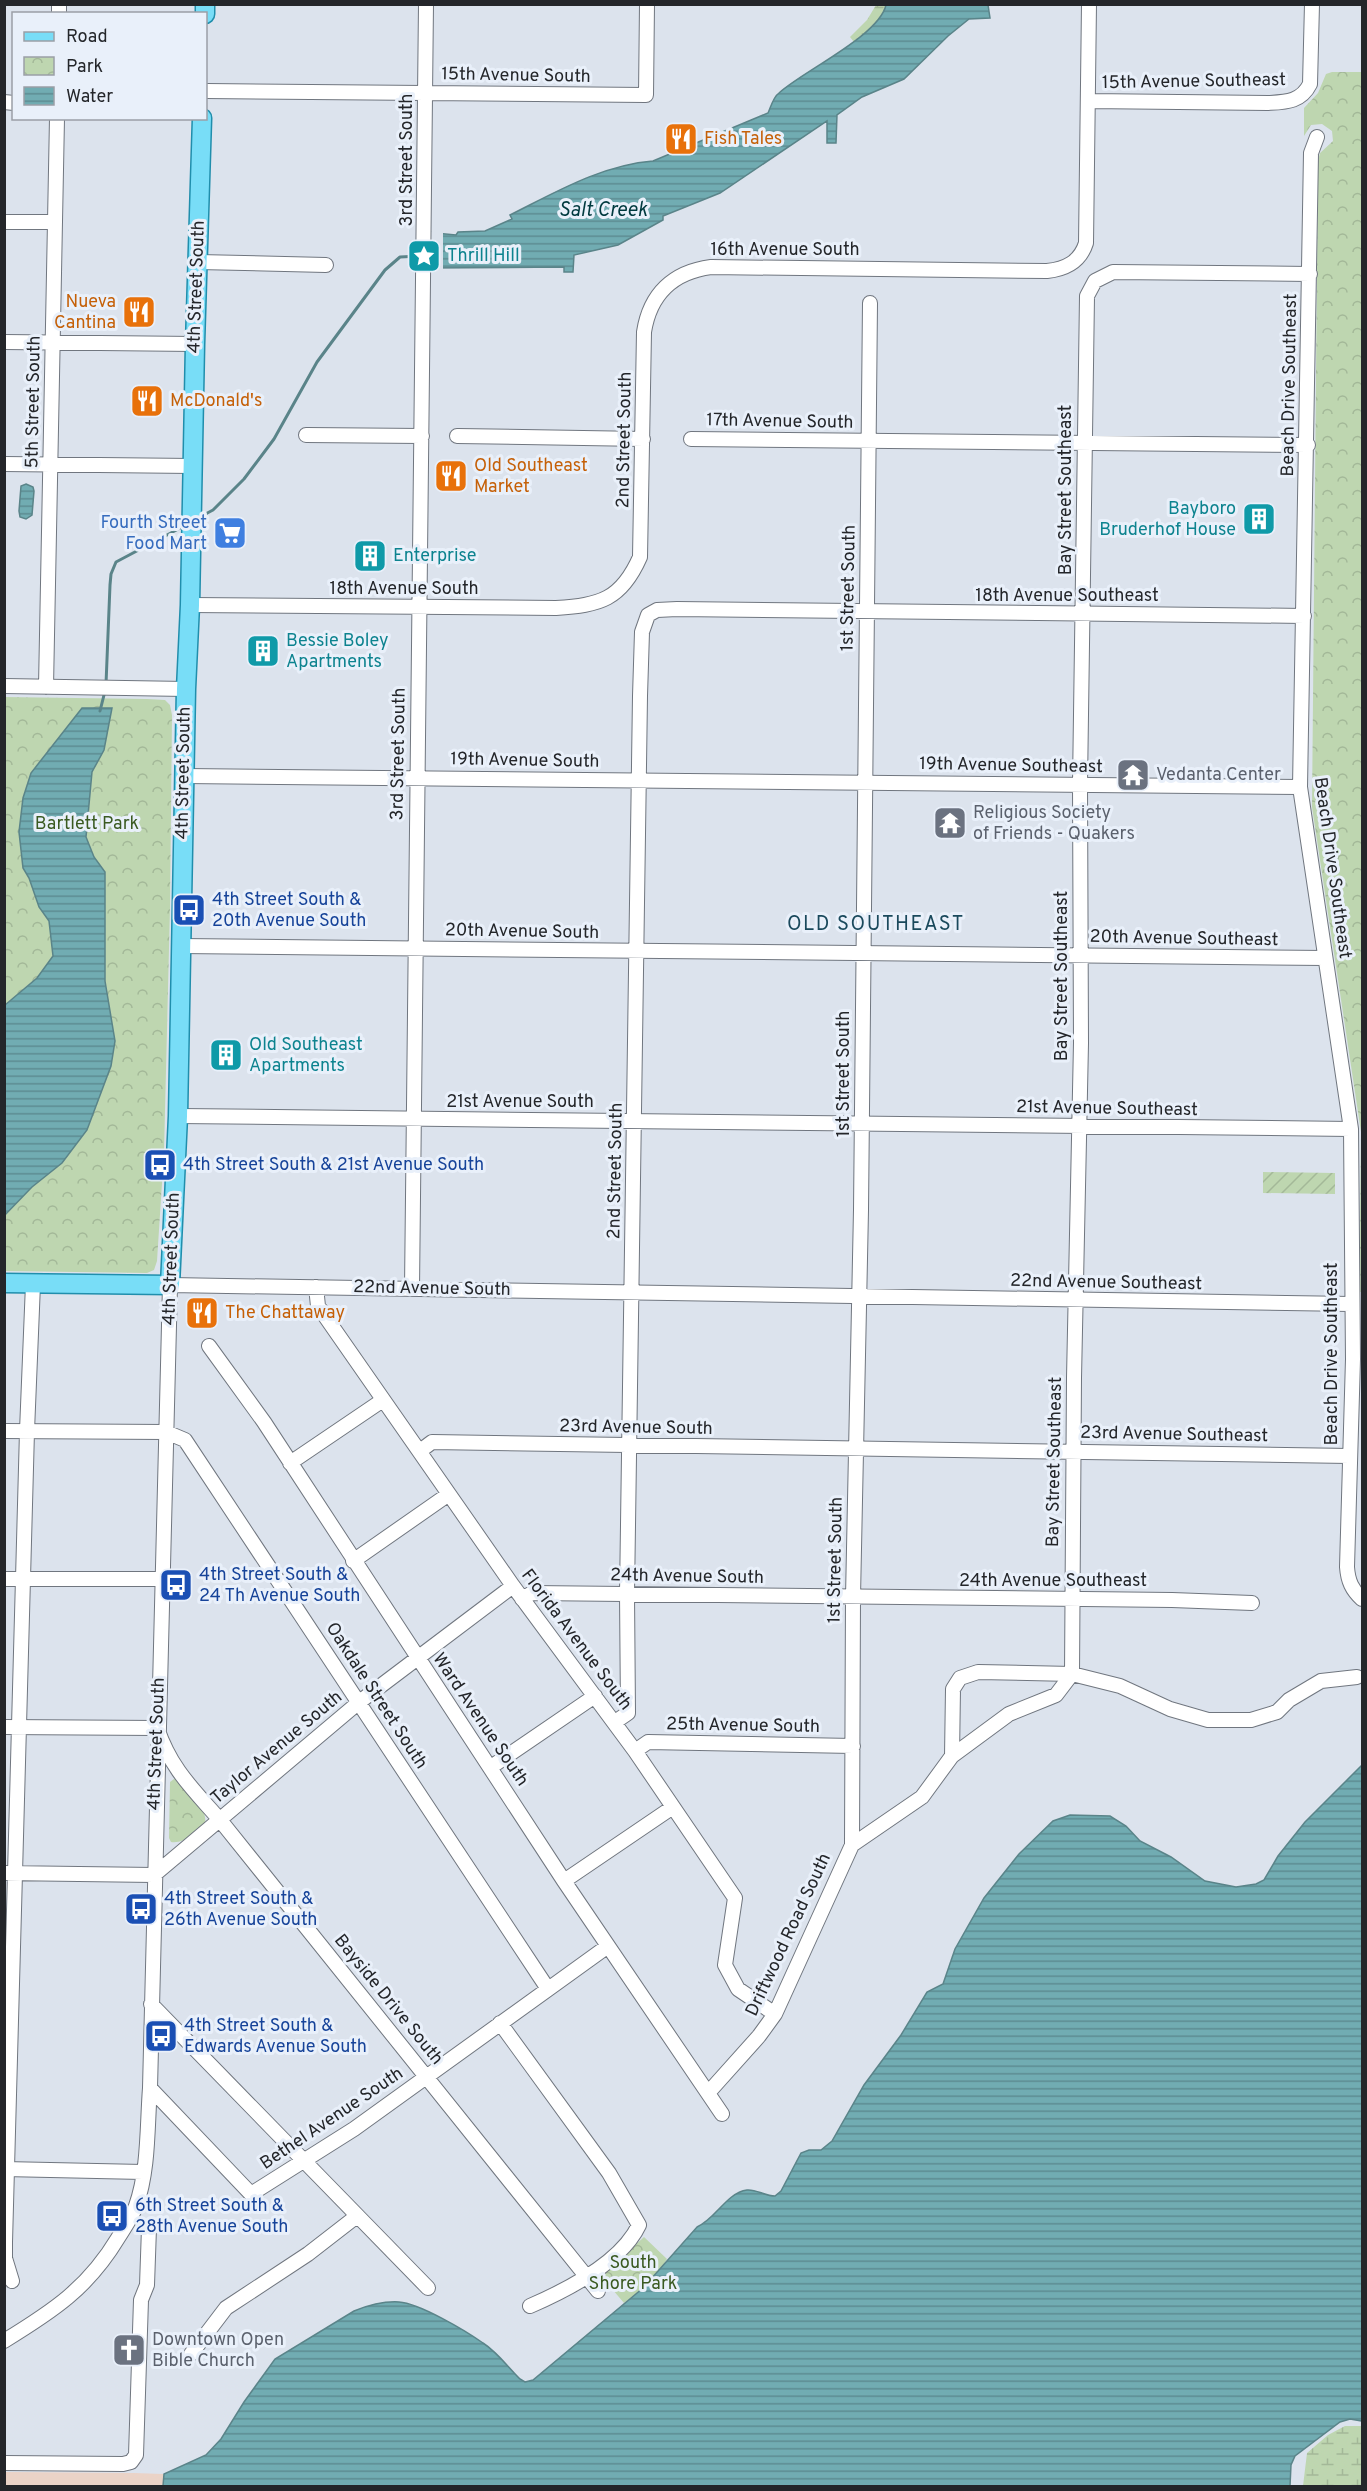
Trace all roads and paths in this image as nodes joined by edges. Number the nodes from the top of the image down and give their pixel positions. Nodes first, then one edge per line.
1 (426, 4) edge
2 (647, 4) edge
3 (1089, 4) edge
4 (1312, 4) edge
5 (207, 91) edge
6 (425, 93) junction
7 (1089, 101) junction
8 (57, 120) edge
9 (202, 120) edge
10 (1317, 137) dead end
11 (4, 222) edge
12 (55, 222) junction
13 (198, 261) junction
14 (326, 265) dead end
15 (1310, 274) junction
16 (668, 284) joint
17 (870, 303) dead end
18 (4, 342) edge
19 (54, 342) junction
20 (195, 344) junction
21 (306, 435) dead end
22 (422, 435) junction
23 (457, 436) dead end
24 (643, 439) junction
25 (691, 439) dead end
26 (869, 441) junction
27 (1084, 442) junction
28 (1308, 445) junction
29 (4, 464) edge
30 (51, 464) junction
31 (193, 466) junction
32 (614, 595) joint
33 (190, 605) junction
34 (419, 606) junction
35 (867, 612) junction
36 (1083, 614) junction
37 (1304, 616) junction
38 (4, 686) edge
39 (46, 687) junction
40 (186, 689) junction
41 (185, 776) junction
42 (416, 777) junction
43 (640, 780) junction
44 (866, 782) junction
45 (1080, 784) junction
46 (1300, 787) junction
47 (180, 946) junction
48 (417, 948) junction
49 (637, 951) junction
50 (863, 954) junction
51 (1079, 956) junction
52 (1325, 958) junction
53 (178, 1116) junction
54 (414, 1119) junction
55 (634, 1121) junction
56 (862, 1124) junction
57 (1078, 1127) junction
58 (1350, 1129) junction
59 (4, 1283) edge
60 (33, 1284) junction
61 (170, 1285) junction
62 (316, 1287) junction
63 (412, 1288) junction
64 (632, 1293) junction
65 (860, 1296) junction
66 (1076, 1300) junction
67 (1351, 1304) junction
68 (209, 1346) dead end
69 (1358, 1359) edge
70 (383, 1400) junction
71 (4, 1431) edge
72 (27, 1431) junction
73 (166, 1432) junction
74 (630, 1446) junction
75 (855, 1450) junction
76 (420, 1451) junction
77 (1074, 1452) junction
78 (1349, 1456) junction
79 (290, 1463) junction
80 (449, 1494) junction
81 (353, 1561) junction
82 (4, 1579) edge
83 (23, 1579) junction
84 (163, 1579) junction
85 (513, 1586) junction
86 (627, 1594) junction
87 (853, 1597) junction
88 (522, 1599) junction
89 (1362, 1599) edge
90 (1071, 1600) junction
91 (1252, 1603) dead end
92 (416, 1658) junction
93 (1072, 1674) junction
94 (1357, 1677) dead end
95 (595, 1696) junction
96 (358, 1703) junction
97 (615, 1722) junction
98 (12, 1728) edge
99 (157, 1728) junction
100 (853, 1746) junction
101 (635, 1751) junction
102 (952, 1756) junction
103 (492, 1767) junction
104 (673, 1807) junction
105 (220, 1820) junction
106 (852, 1845) junction
107 (10, 1873) edge
108 (154, 1875) junction
109 (564, 1881) junction
110 (608, 1946) junction
111 (548, 1989) junction
112 (152, 2004) junction
113 (775, 2014) junction
114 (7, 2022) edge
115 (500, 2023) junction
116 (426, 2076) junction
117 (150, 2088) junction
118 (708, 2093) junction
119 (722, 2114) dead end
120 (303, 2162) junction
121 (6, 2169) edge
122 (143, 2172) junction
123 (357, 2216) junction
124 (149, 2228) dead end
125 (587, 2277) junction
126 (12, 2281) dead end
127 (428, 2288) dead end
128 (598, 2290) dead end
129 (530, 2306) dead end
130 (4, 2341) edge
131 (191, 2354) dead end
132 (4, 2463) edge

1 - 6 street, 3rd Street South
2 - 6 street, 15th Avenue South
3 - 7 street
4 - 7 street, 15th Avenue Southeast
5 - 6 street, 15th Avenue South
6 - 22 street, 3rd Street South
7 - 16 street, 16th Avenue South
8 - 12 street, 5th Street South
9 - 13 main road, 4th Street South
10 - 15 street, Beach Drive Southeast
11 - 12 street
12 - 19 street, 5th Street South
13 - 14 street
13 - 20 main road, 4th Street South
15 - 27 street, Bay Street Southeast
15 - 28 street, Beach Drive Southeast
16 - 24 street, 2nd Street South
17 - 26 street, 1st Street South
18 - 19 street
19 - 20 street
19 - 30 street, 5th Street South
20 - 31 main road, 4th Street South
21 - 22 street
22 - 34 street, 3rd Street South
23 - 24 street
24 - 32 street, 2nd Street South
25 - 26 street, 17th Avenue South
26 - 27 street, 17th Avenue South
26 - 35 street, 1st Street South
27 - 28 street, 17th Avenue South
27 - 36 street, Bay Street Southeast
28 - 37 street, Beach Drive Southeast
29 - 30 street
30 - 31 street
30 - 39 street, 5th Street South
31 - 33 main road, 4th Street South
32 - 34 street, 18th Avenue South
33 - 34 street, 18th Avenue South
33 - 40 main road, 4th Street South
34 - 42 street, 3rd Street South
35 - 36 street, 18th Avenue Southeast
35 - 43 street, 2nd Street South
35 - 44 street, 1st Street South
36 - 37 street, 18th Avenue Southeast
36 - 45 street, Bay Street Southeast
37 - 46 street, Beach Drive Southeast
38 - 39 street
39 - 40 street
40 - 41 main road, 4th Street South
41 - 42 street, 19th Avenue South
41 - 47 main road, 4th Street South
42 - 43 street, 19th Avenue South
42 - 48 street, 3rd Street South
43 - 44 street, 19th Avenue South
43 - 49 street, 2nd Street South
44 - 45 street, 19th Avenue Southeast
44 - 50 street, 1st Street South
45 - 46 street, 19th Avenue Southeast
45 - 51 street, Bay Street Southeast
46 - 52 street, Beach Drive Southeast
47 - 48 street, 20th Avenue South
47 - 53 main road, 4th Street South
48 - 49 street, 20th Avenue South
48 - 54 street, 3rd Street South
49 - 50 street, 20th Avenue South
49 - 55 street, 2nd Street South
50 - 51 street, 20th Avenue Southeast
50 - 56 street, 1st Street South
51 - 52 street, 20th Avenue Southeast
51 - 57 street, Bay Street Southeast
52 - 58 street, Beach Drive Southeast
53 - 54 street, 21st Avenue South
53 - 61 main road, 4th Street South
54 - 55 street, 21st Avenue South
54 - 63 street, 3rd Street South
55 - 56 street, 21st Avenue South
55 - 64 street, 2nd Street South
56 - 57 street, 21st Avenue Southeast
56 - 65 street, 1st Street South
57 - 58 street, 21st Avenue Southeast
57 - 66 street, Bay Street Southeast
58 - 67 street, Beach Drive Southeast
59 - 60 main road, 22nd Avenue South
60 - 61 main road, 22nd Avenue South
60 - 72 street
61 - 62 street, 22nd Avenue South
61 - 73 street, 4th Street South
62 - 63 street, 22nd Avenue South
62 - 70 street, Florida Avenue South
63 - 64 street, 22nd Avenue South
64 - 65 street, 22nd Avenue South
64 - 74 street, 2nd Street South
65 - 66 street, 22nd Avenue Southeast
65 - 75 street, 1st Street South
66 - 67 street, 22nd Avenue Southeast
66 - 77 street, Bay Street Southeast
67 - 69 street, Beach Drive Southeast
68 - 79 street, Ward Avenue South
69 - 78 street, Beach Drive Southeast
70 - 76 street, Florida Avenue South
70 - 79 street
71 - 72 street
72 - 73 street
72 - 83 street
73 - 84 street, 4th Street South
73 - 96 street, Oakdale Street South
74 - 75 street, 23rd Avenue South
74 - 76 street, 23rd Avenue South
74 - 86 street, 2nd Street South
75 - 77 street, 23rd Avenue Southeast
75 - 87 street, 1st Street South
76 - 80 street, Florida Avenue South
77 - 78 street, 23rd Avenue Southeast
77 - 90 street, Bay Street Southeast
78 - 89 street, Beach Drive Southeast
79 - 81 street, Ward Avenue South
80 - 81 street
80 - 85 street, Florida Avenue South
81 - 92 street, Ward Avenue South
82 - 83 street
83 - 84 street
83 - 98 street
84 - 99 street, 4th Street South
85 - 88 street, Florida Avenue South
85 - 92 street, Taylor Avenue South
86 - 87 street, 24th Avenue South
86 - 88 street, 24th Avenue South
86 - 97 street, 2nd Street South
87 - 90 street, 24th Avenue Southeast
87 - 100 street, 1st Street South
88 - 95 street, Florida Avenue South
90 - 91 street, 24th Avenue Southeast
90 - 93 street, Bay Street Southeast
92 - 96 street, Taylor Avenue South
92 - 103 street, Ward Avenue South
93 - 94 street
93 - 102 street
93 - 102 street
95 - 97 street, Florida Avenue South
95 - 103 street
96 - 105 street, Taylor Avenue South
96 - 111 street, Oakdale Street South
97 - 101 street, Florida Avenue South
98 - 99 street
98 - 107 street
99 - 105 street, Bayside Drive South
99 - 108 street, 4th Street South
100 - 101 street, 25th Avenue South
100 - 106 street, 1st Street South
101 - 104 street, Florida Avenue South
102 - 106 street
103 - 109 street, Ward Avenue South
104 - 109 street
104 - 113 street, Florida Avenue South
105 - 108 street, Taylor Avenue South
105 - 116 street, Bayside Drive South
106 - 113 street, Driftwood Road South
107 - 108 street
107 - 114 street
108 - 112 street, 4th Street South
109 - 110 street, Ward Avenue South
110 - 111 street, Bethel Avenue South
110 - 118 street, Ward Avenue South
111 - 115 street, Bethel Avenue South
112 - 117 street, 4th Street South
112 - 120 street
113 - 118 street, Driftwood Road South
114 - 121 street
115 - 116 street, Bethel Avenue South
115 - 125 street
116 - 120 street, Bethel Avenue South
116 - 125 street, Bayside Drive South
117 - 120 street, Bethel Avenue South
117 - 122 street, 4th Street South
118 - 119 street, Ward Avenue South
120 - 123 street
121 - 122 street
121 - 126 street
122 - 130 street, 4th Street South
123 - 127 street
123 - 131 street
124 - 132 street
125 - 128 street, Bayside Drive South
125 - 129 street

